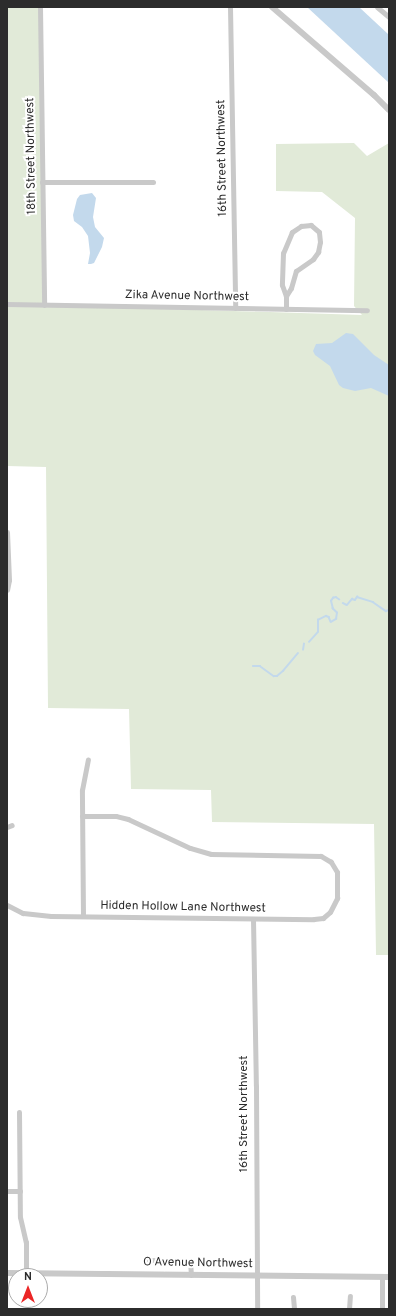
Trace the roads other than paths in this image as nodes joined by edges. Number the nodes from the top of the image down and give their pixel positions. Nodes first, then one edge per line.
1 (40, 7) edge
2 (230, 7) edge
3 (272, 7) edge
4 (377, 7) edge
5 (389, 18) edge
6 (389, 110) edge
7 (42, 182) junction
8 (153, 182) dead end
9 (286, 296) junction
10 (7, 304) edge
11 (44, 304) junction
12 (235, 308) junction
13 (286, 309) junction
14 (367, 310) dead end
15 (7, 532) edge
16 (7, 590) edge
17 (88, 760) dead end
18 (82, 816) junction
19 (7, 905) edge
20 (83, 916) junction
21 (253, 919) junction
22 (19, 1112) dead end
23 (7, 1191) edge
24 (20, 1191) junction
25 (149, 1260) dead end
26 (26, 1268) edge
27 (48, 1274) edge
28 (191, 1275) junction
29 (257, 1276) junction
30 (382, 1277) junction
31 (389, 1277) edge
32 (293, 1296) dead end
33 (350, 1296) dead end
34 (257, 1309) edge
35 (294, 1309) edge
36 (349, 1309) edge
37 (382, 1309) edge

1 - 7 street, 18th Street Northwest
2 - 12 street, 16th Street Northwest
3 - 6 street
4 - 5 street
7 - 8 street
7 - 11 street, 18th Street Northwest
9 - 9 street
9 - 13 street
10 - 11 street, Zika Avenue Northwest
11 - 12 street, Zika Avenue Northwest
12 - 13 street, Zika Avenue Northwest
13 - 14 street, Zika Avenue Northwest
15 - 16 street
17 - 18 street
18 - 20 street
18 - 21 street, Hidden Hollow Lane Northwest
19 - 20 street, Hidden Hollow Lane Northwest
20 - 21 street, Hidden Hollow Lane Northwest
21 - 29 street, 16th Street Northwest
22 - 24 street
23 - 24 street
24 - 26 street
25 - 28 street
27 - 28 street, O Avenue Northwest
28 - 29 street, O Avenue Northwest
29 - 30 street, O Avenue Northwest
29 - 34 street, 16th Street Northwest
30 - 31 street, O Avenue Northwest
30 - 37 street
32 - 35 street
33 - 36 street

